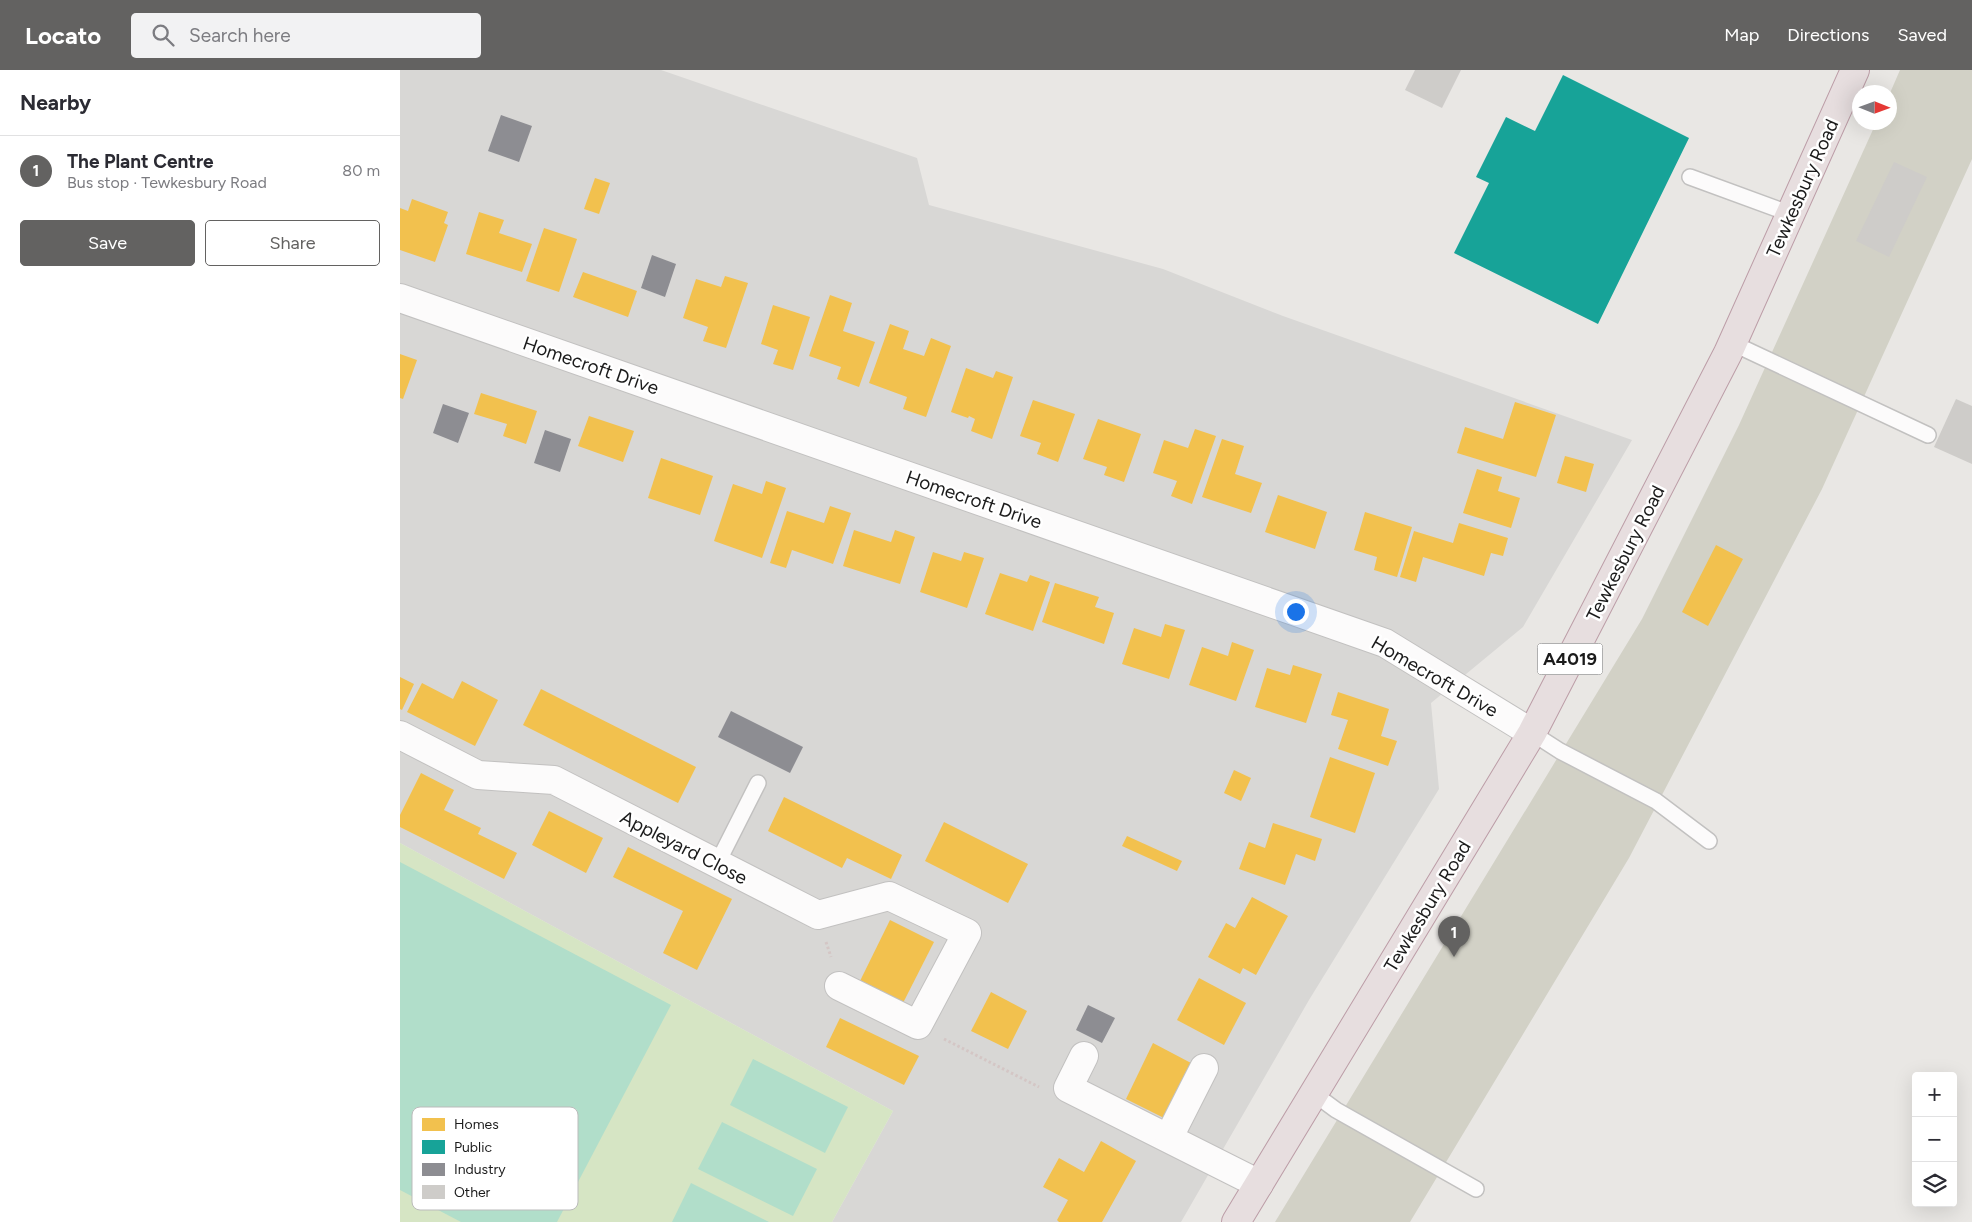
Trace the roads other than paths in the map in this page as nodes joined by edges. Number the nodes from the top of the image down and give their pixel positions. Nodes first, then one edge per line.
1 (1855, 70) edge
2 (1690, 177) dead end
3 (1791, 214) junction
4 (400, 298) edge
5 (1732, 343) junction
6 (1928, 435) dead end
7 (1532, 733) junction
8 (400, 735) edge
9 (758, 783) dead end
10 (1709, 841) dead end
11 (717, 864) junction
12 (840, 986) road end
13 (1084, 1056) dead end
14 (1204, 1068) dead end
15 (1313, 1092) junction
16 (1169, 1137) junction
17 (1259, 1184) junction
18 (1476, 1189) dead end
19 (1236, 1222) edge

1 - 3 highway, Tewkesbury Road / A4019
2 - 3 lane
3 - 5 highway, Tewkesbury Road / A4019
4 - 7 street, Homecroft Drive
5 - 6 lane
5 - 7 highway, Tewkesbury Road / A4019
7 - 10 lane
7 - 15 highway, Tewkesbury Road / A4019
8 - 11 street, Appleyard Close
9 - 11 lane
11 - 12 street, Appleyard Close
13 - 16 street
14 - 16 street
15 - 17 highway, Tewkesbury Road / A4019
15 - 18 lane
16 - 17 street
17 - 19 highway, Tewkesbury Road / A4019

